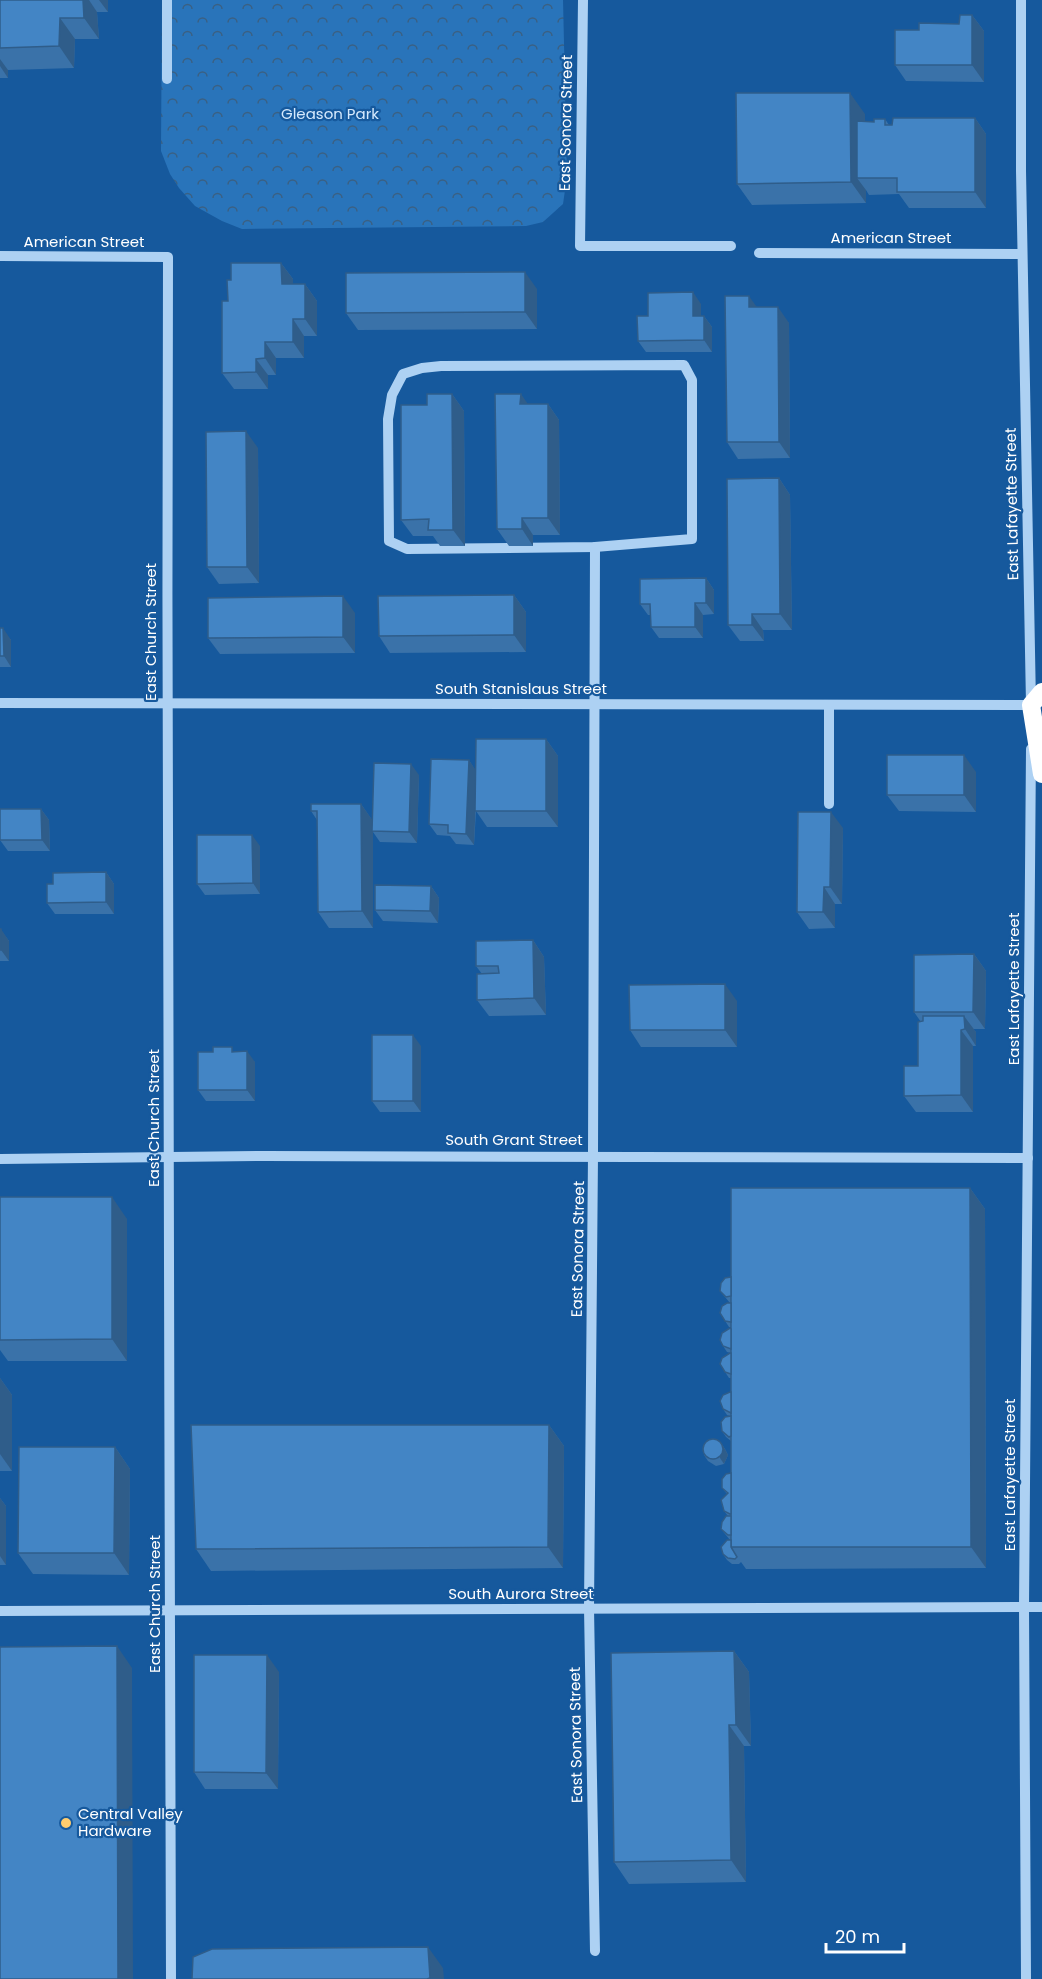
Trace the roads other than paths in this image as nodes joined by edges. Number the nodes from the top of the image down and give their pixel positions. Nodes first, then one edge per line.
1 (167, 0) edge
2 (583, 0) edge
3 (1021, 0) edge
4 (167, 79) dead end
5 (731, 246) dead end
6 (759, 253) dead end
7 (1022, 254) junction
8 (0, 256) edge
9 (168, 257) joint
10 (595, 547) junction
11 (1039, 701) edge
12 (0, 703) edge
13 (166, 703) junction
14 (594, 705) junction
15 (829, 705) junction
16 (1042, 774) edge
17 (829, 804) dead end
18 (593, 1155) junction
19 (169, 1158) junction
20 (1028, 1158) junction
21 (0, 1159) edge
22 (1024, 1607) junction
23 (1042, 1607) edge
24 (589, 1608) junction
25 (171, 1610) junction
26 (0, 1611) edge
27 (595, 1951) dead end
28 (171, 1979) edge
29 (1026, 1979) edge

1 - 4 street
2 - 5 street, East Sonora Street
3 - 7 street, East Lafayette Street
6 - 7 street, American Street
7 - 11 street, East Lafayette Street
8 - 9 street, American Street
9 - 13 street, East Church Street
10 - 10 street
10 - 14 street, East Sonora Street
11 - 15 street, South Stanislaus Street
11 - 16 highway
11 - 20 street, East Lafayette Street
12 - 13 street, South Stanislaus Street
13 - 14 street, South Stanislaus Street
13 - 19 street, East Church Street
14 - 15 street, South Stanislaus Street
14 - 18 street, East Sonora Street
15 - 17 street
18 - 19 street, South Grant Street
18 - 20 street, South Grant Street
18 - 24 street, East Sonora Street
19 - 21 street, South Grant Street
19 - 25 street, East Church Street
20 - 22 street, East Lafayette Street
22 - 23 street, South Aurora Street
22 - 24 street, South Aurora Street
22 - 29 street, East Lafayette Street
24 - 25 street, South Aurora Street
24 - 27 street, East Sonora Street
25 - 26 street, South Aurora Street
25 - 28 street, East Church Street

